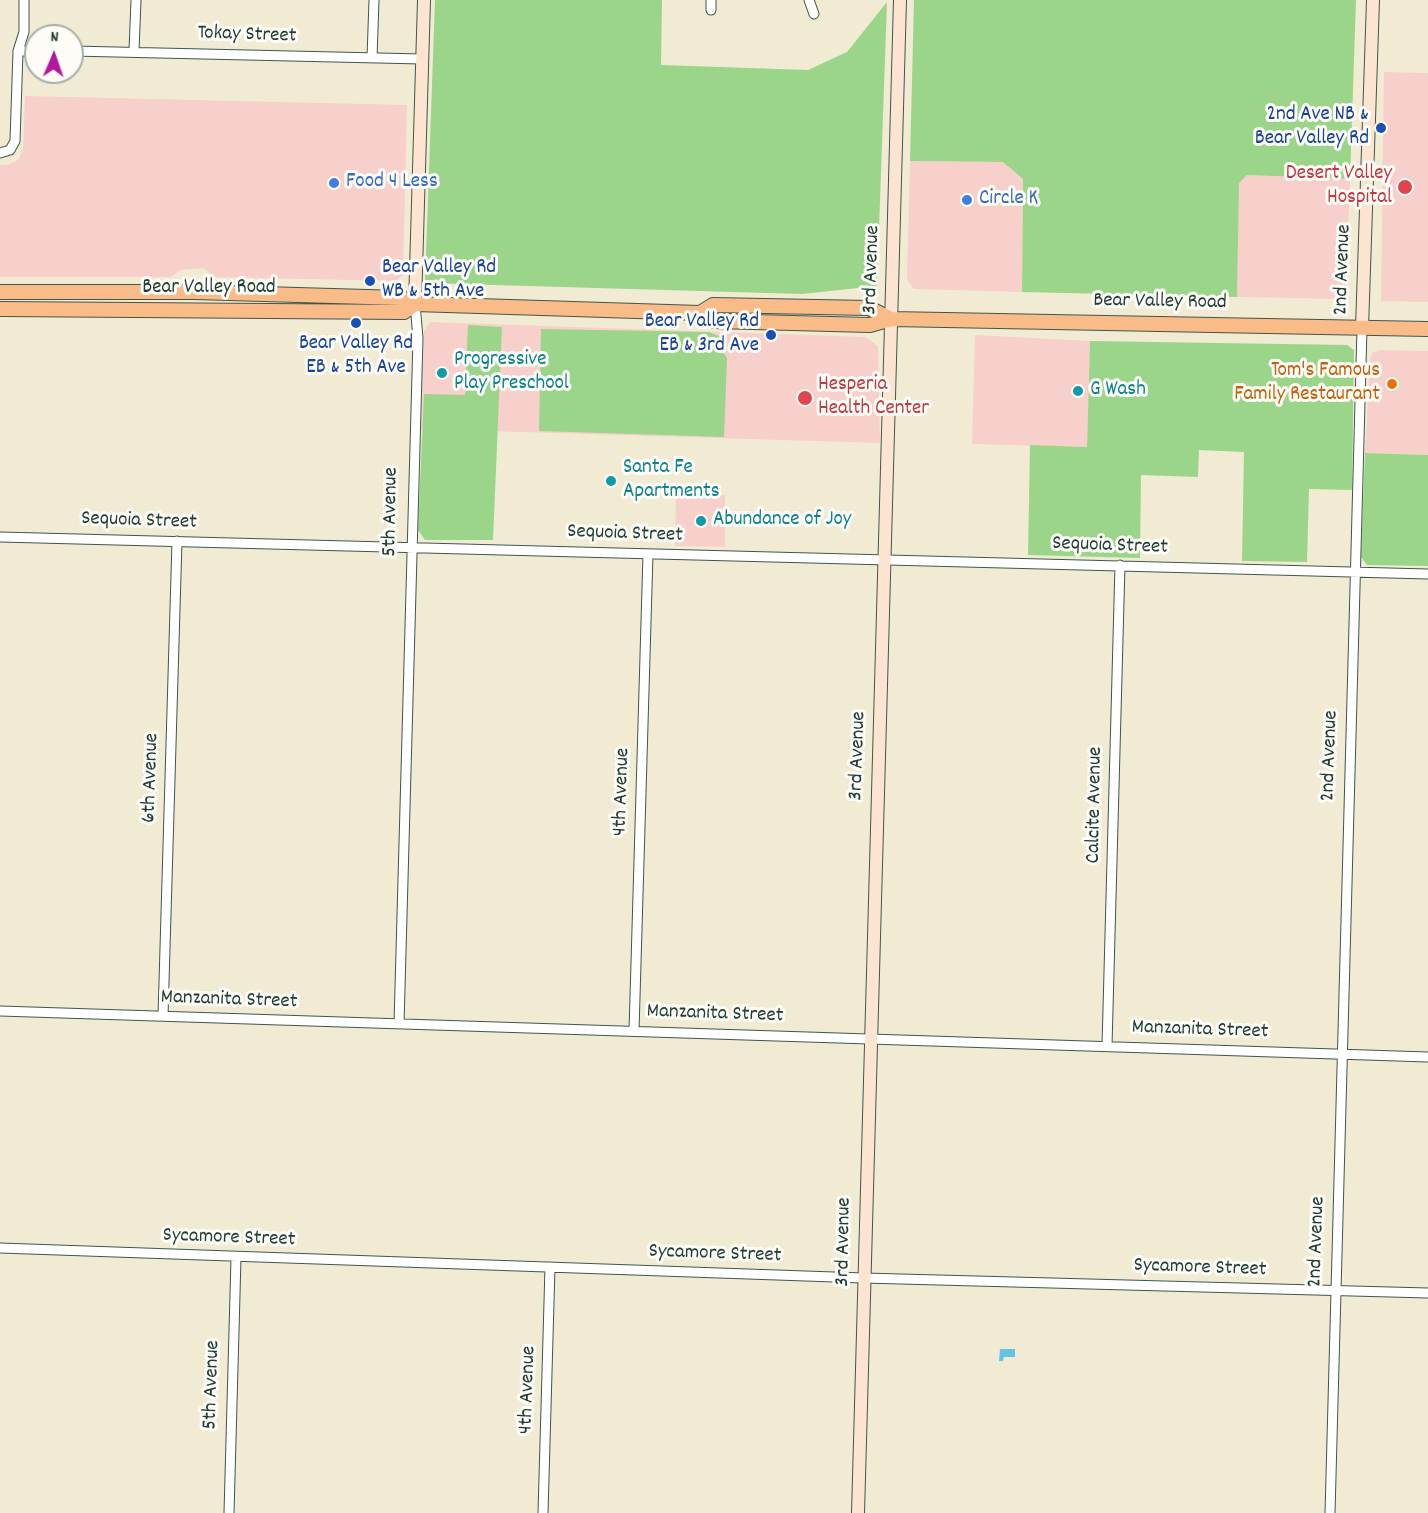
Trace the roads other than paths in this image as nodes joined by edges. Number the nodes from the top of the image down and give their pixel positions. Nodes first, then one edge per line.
1 (24, 0) edge
2 (136, 0) edge
3 (374, 0) edge
4 (424, 0) edge
5 (711, 0) edge
6 (809, 0) edge
7 (900, 0) edge
8 (1373, 0) edge
9 (711, 10) dead end
10 (814, 14) dead end
11 (18, 51) junction
12 (24, 51) edge
13 (84, 51) edge
14 (134, 51) junction
15 (372, 58) junction
16 (422, 59) junction
17 (0, 153) edge
18 (0, 292) edge
19 (194, 292) junction
20 (415, 304) junction
21 (0, 309) edge
22 (101, 309) junction
23 (891, 319) junction
24 (1362, 328) junction
25 (1428, 330) edge
26 (0, 537) edge
27 (177, 541) junction
28 (411, 548) junction
29 (648, 554) junction
30 (884, 559) junction
31 (1120, 565) junction
32 (1356, 572) junction
33 (1428, 574) edge
34 (0, 1011) edge
35 (163, 1016) junction
36 (399, 1024) junction
37 (634, 1031) junction
38 (870, 1039) junction
39 (1107, 1046) junction
40 (1342, 1054) junction
41 (1428, 1057) edge
42 (0, 1248) edge
43 (236, 1258) junction
44 (550, 1267) junction
45 (863, 1278) junction
46 (1336, 1291) junction
47 (1428, 1293) edge
48 (229, 1513) edge
49 (543, 1513) edge
50 (858, 1513) edge
51 (869, 1513) edge
52 (1330, 1513) edge

1 - 11 street
2 - 14 street
3 - 15 street
4 - 16 street, 5th Avenue
5 - 9 street
6 - 10 street
7 - 23 street, 3rd Avenue
8 - 24 street, 2nd Avenue
11 - 12 street
11 - 17 street
13 - 14 street, Tokay Street
14 - 15 street, Tokay Street
15 - 16 street, Tokay Street
16 - 20 street, 5th Avenue
18 - 19 main road, Bear Valley Road
19 - 20 main road, Bear Valley Road
19 - 22 main road
20 - 22 main road, Bear Valley Road
20 - 23 main road, Bear Valley Road
20 - 28 street, 5th Avenue
21 - 22 main road, Bear Valley Road
23 - 24 main road, Bear Valley Road
23 - 30 street, 3rd Avenue
24 - 25 main road, Bear Valley Road
24 - 32 street, 2nd Avenue
26 - 27 street, Sequoia Street
27 - 28 street, Sequoia Street
27 - 35 street, 6th Avenue
28 - 29 street, Sequoia Street
28 - 36 street, 5th Avenue
29 - 30 street, Sequoia Street
29 - 37 street, 4th Avenue
30 - 31 street, Sequoia Street
30 - 38 street, 3rd Avenue
31 - 32 street, Sequoia Street
31 - 39 street, Calcite Avenue
32 - 33 street, Sequoia Street
32 - 40 street, 2nd Avenue
34 - 35 street, Manzanita Street
35 - 36 street, Manzanita Street
36 - 37 street, Manzanita Street
37 - 38 street, Manzanita Street
38 - 39 street, Manzanita Street
38 - 45 street, 3rd Avenue
39 - 40 street, Manzanita Street
40 - 41 street, Manzanita Street
40 - 46 street, 2nd Avenue
42 - 43 street, Sycamore Street
43 - 44 street, Sycamore Street
43 - 48 street, 5th Avenue
44 - 45 street, Sycamore Street
44 - 49 street, 4th Avenue
45 - 46 street, Sycamore Street
45 - 50 street, 3rd Avenue
46 - 47 street, Sycamore Street
46 - 52 street, 2nd Avenue
50 - 51 street

